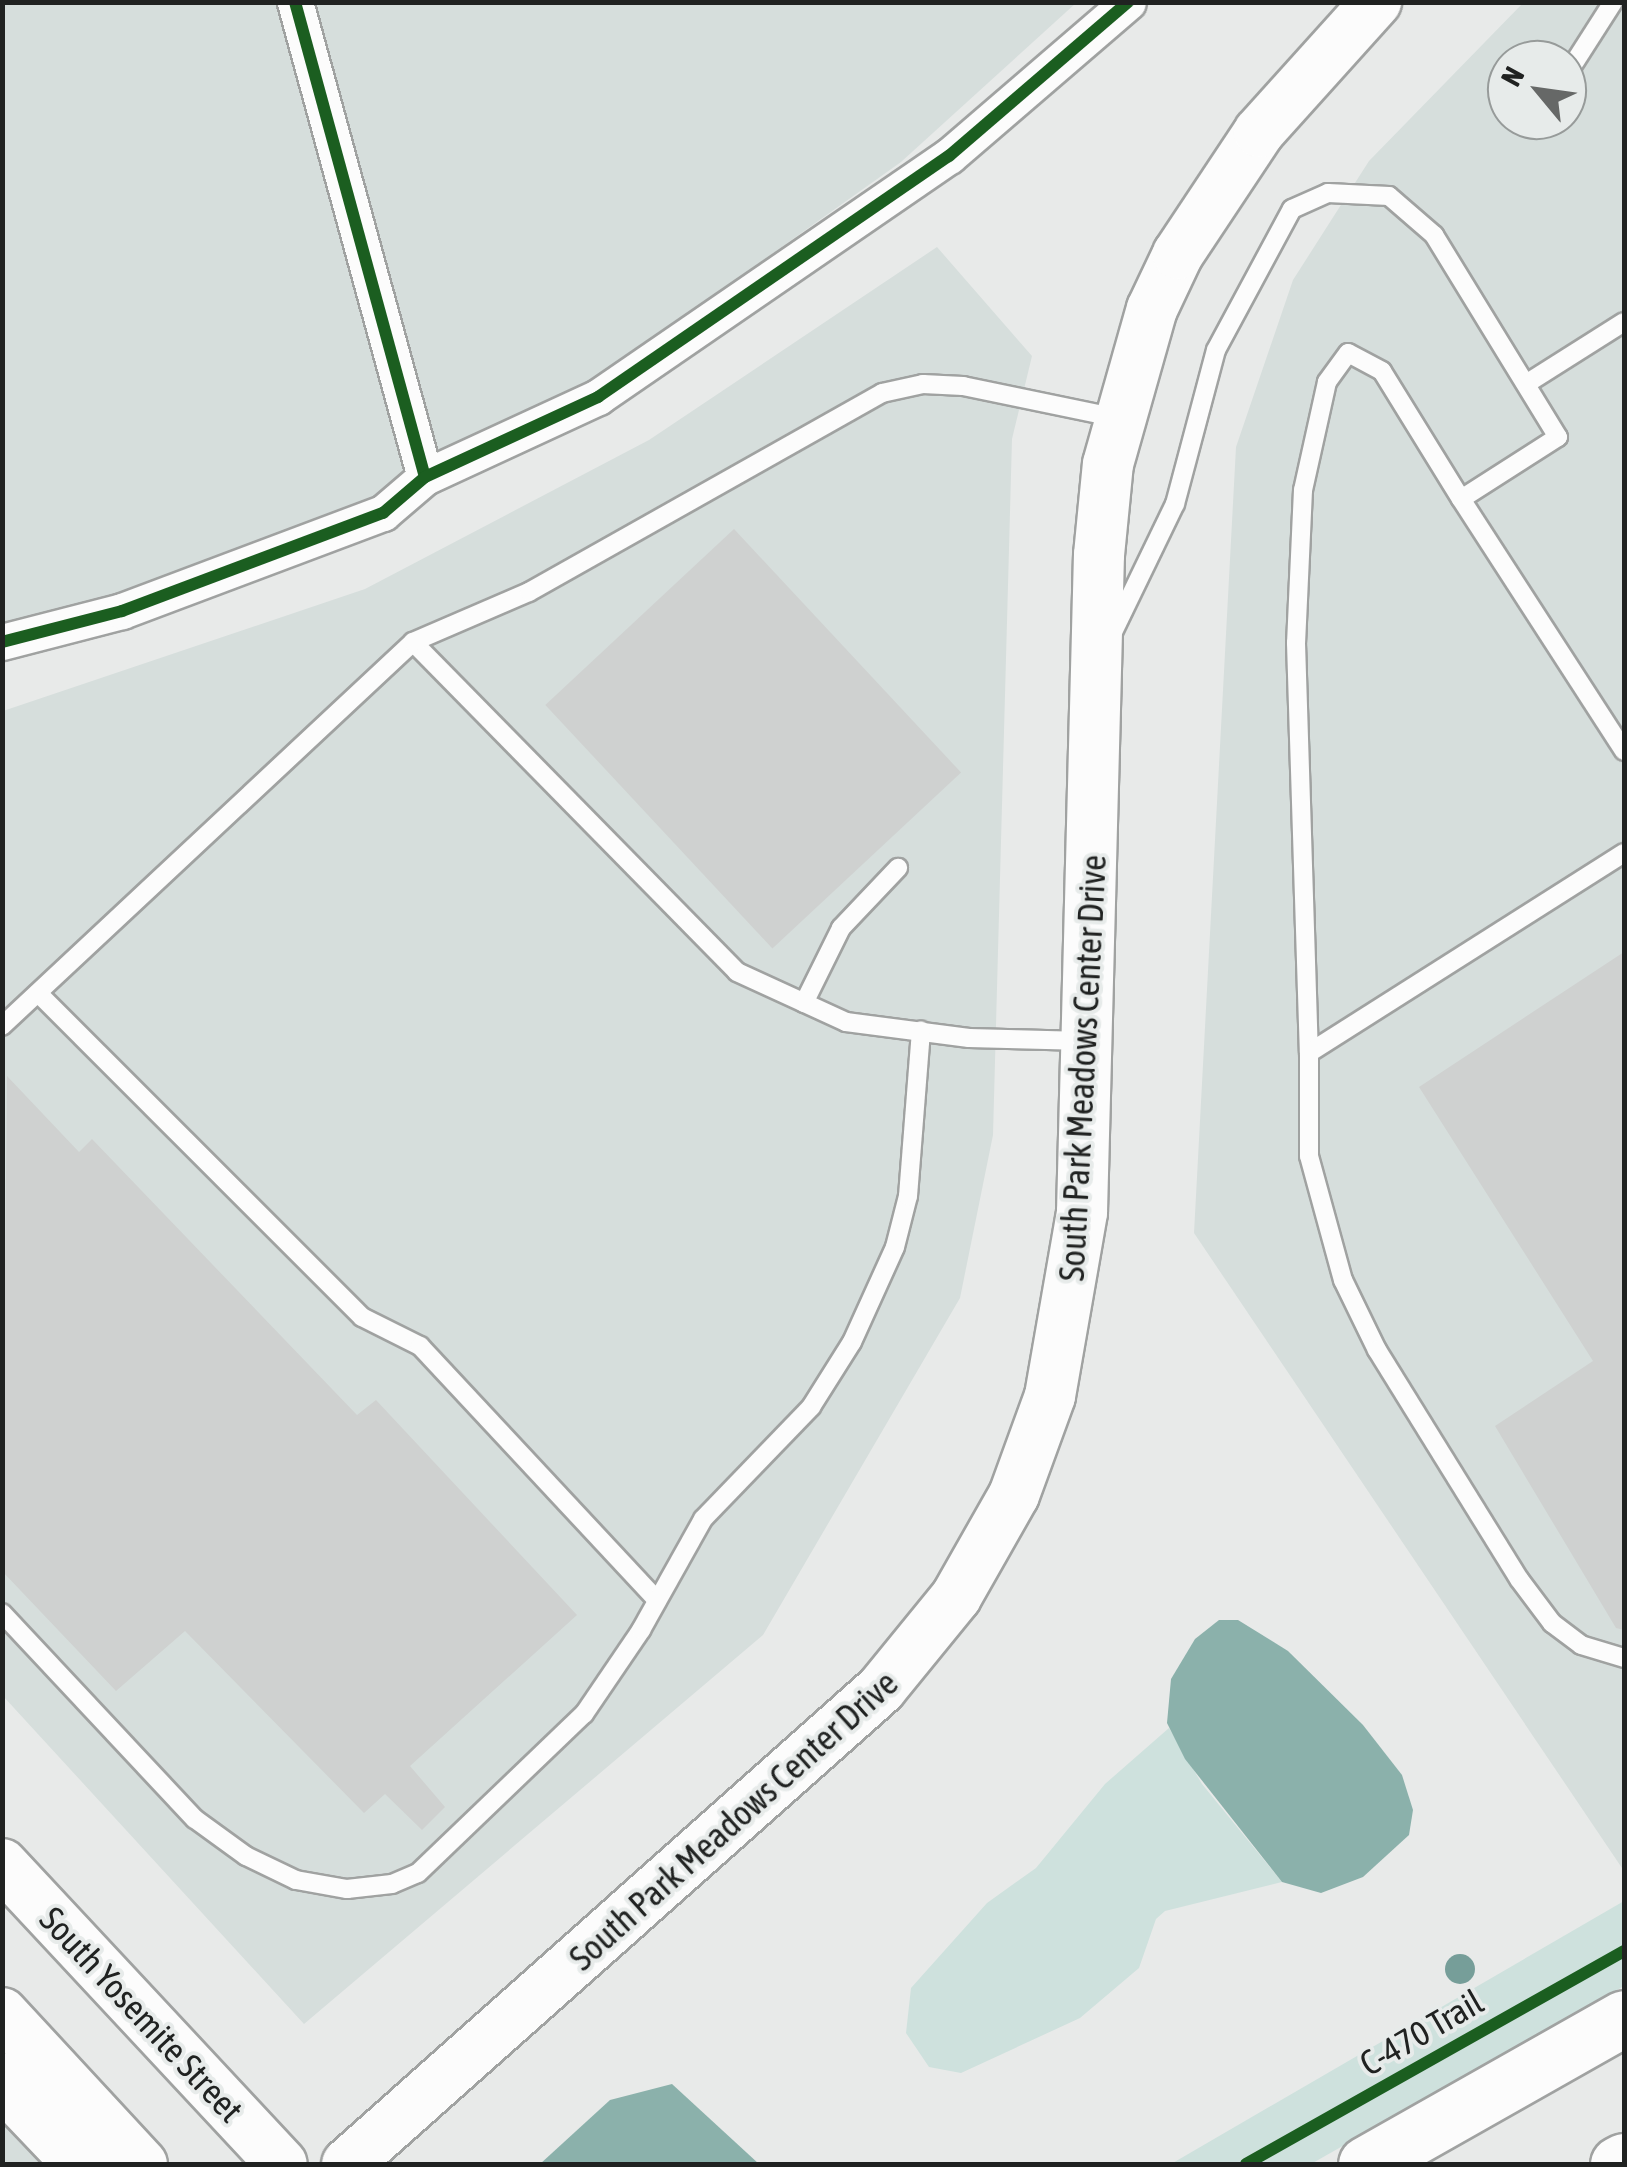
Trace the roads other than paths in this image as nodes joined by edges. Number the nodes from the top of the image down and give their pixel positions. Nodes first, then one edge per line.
1 (295, 2) edge
2 (1128, 2) edge
3 (1376, 2) edge
4 (1613, 2) edge
5 (1587, 43) edge
6 (1624, 322) edge
7 (1529, 382) junction
8 (1120, 419) junction
9 (425, 476) junction
10 (1461, 499) junction
11 (2, 642) edge
12 (413, 642) junction
13 (1096, 667) junction
14 (1624, 750) edge
15 (1624, 854) edge
16 (898, 868) dead end
17 (38, 993) junction
18 (804, 1003) junction
19 (2, 1026) edge
20 (921, 1032) junction
21 (1090, 1041) junction
22 (1309, 1052) junction
23 (656, 1599) junction
24 (2, 1612) edge
25 (1624, 1658) edge
26 (2, 1864) edge
27 (2, 2013) edge
28 (1624, 2018) edge
29 (2, 2080) edge
30 (82, 2164) edge
31 (142, 2164) edge
32 (282, 2164) edge
33 (348, 2164) edge
34 (1366, 2164) edge

1 - 9 street
2 - 9 street
3 - 8 main road, South Park Meadows Center Drive
4 - 5 lane
6 - 7 lane
7 - 10 lane
7 - 13 lane
8 - 12 lane
8 - 13 main road, South Park Meadows Center Drive
9 - 11 street
10 - 14 lane
10 - 22 lane
12 - 17 lane
12 - 18 lane
13 - 21 main road, South Park Meadows Center Drive
15 - 22 lane
16 - 18 lane
17 - 19 lane
17 - 23 lane
18 - 20 lane
20 - 21 lane
20 - 23 lane
21 - 33 main road, South Park Meadows Center Drive
22 - 25 lane
23 - 24 lane
26 - 32 main road, South Yosemite Street
27 - 31 main road
28 - 34 highway
29 - 30 highway

